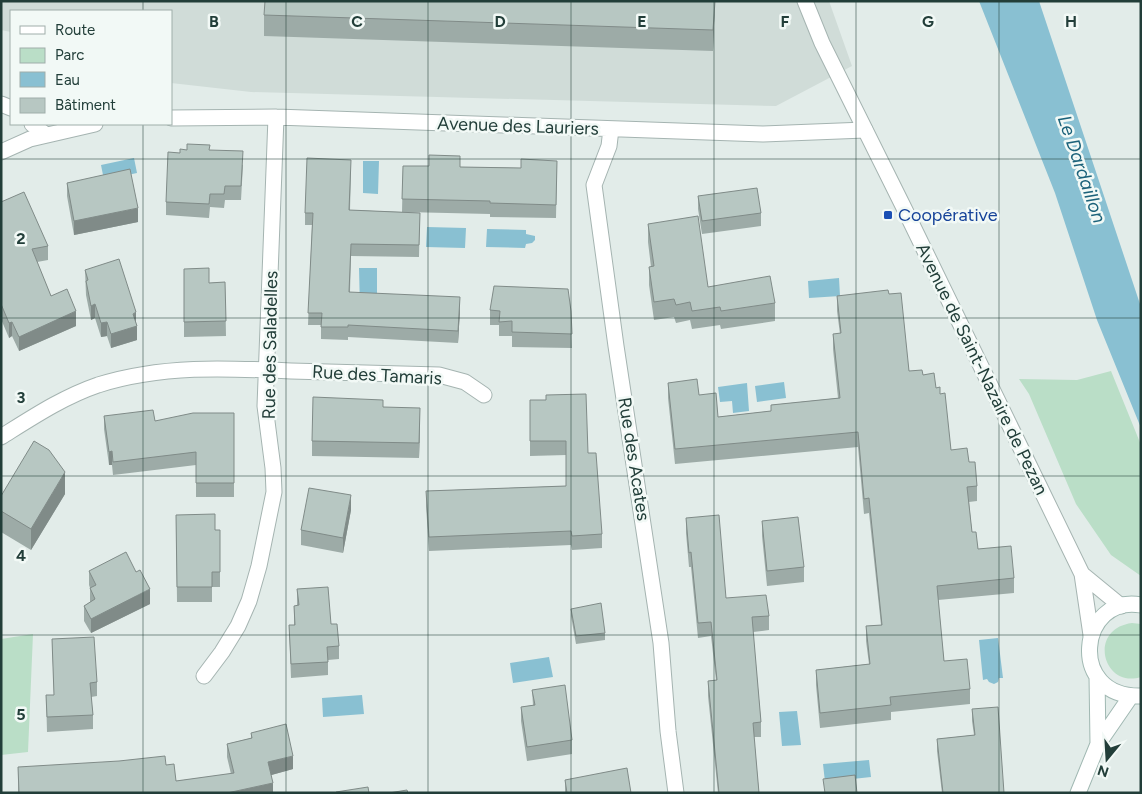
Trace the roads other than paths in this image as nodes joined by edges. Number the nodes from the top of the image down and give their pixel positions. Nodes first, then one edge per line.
1 (805, 1) edge
2 (276, 117) junction
3 (172, 118) edge
4 (33, 125) edge
5 (91, 125) edge
6 (611, 128) junction
7 (866, 130) junction
8 (46, 135) junction
9 (1, 152) edge
10 (266, 370) junction
11 (484, 395) dead end
12 (1, 437) edge
13 (1082, 574) junction
14 (1141, 604) edge
15 (1121, 606) junction
16 (1091, 635) junction
17 (204, 676) dead end
18 (1097, 676) junction
19 (1136, 696) edge
20 (1098, 744) junction
21 (676, 793) edge
22 (1078, 793) edge

1 - 7 street, Avenue de Saint-Nazaire de Pezan
2 - 3 street, Avenue des Lauriers
2 - 6 street, Avenue des Lauriers
2 - 10 street, Rue des Saladelles
4 - 8 street
5 - 8 street
6 - 7 street, Avenue des Lauriers
6 - 21 street, Rue des Acates
7 - 13 street, Avenue de Saint-Nazaire de Pezan
8 - 9 street
10 - 11 street, Rue des Tamaris
10 - 12 street, Rue des Tamaris
10 - 17 street, Rue des Saladelles
13 - 15 street, Avenue de Saint-Nazaire de Pezan
13 - 16 street, Avenue de Saint-Nazaire de Pezan
14 - 15 street
15 - 16 street
16 - 18 street, Avenue de Saint-Nazaire de Pezan
18 - 19 street
18 - 20 street, Avenue de Saint-Nazaire de Pezan
19 - 20 street
20 - 22 street

